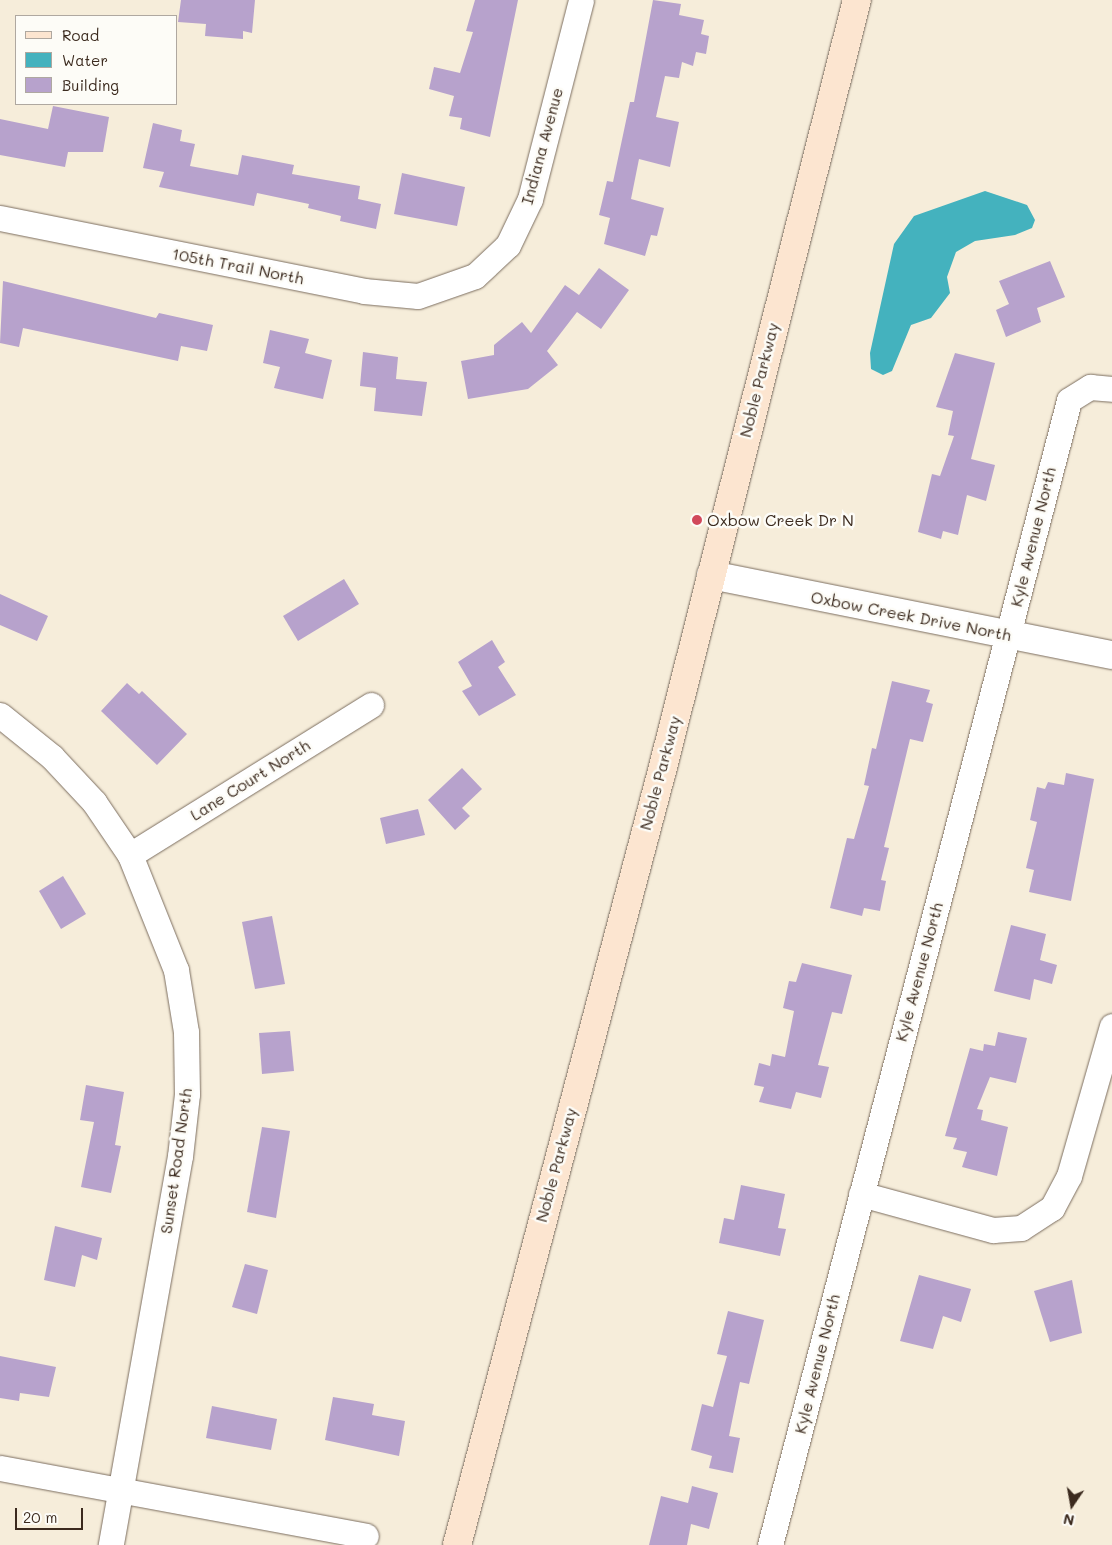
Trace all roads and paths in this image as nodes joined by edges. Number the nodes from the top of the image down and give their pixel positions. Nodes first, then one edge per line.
1 (581, 0) edge
2 (857, 0) edge
3 (0, 218) edge
4 (476, 276) joint
5 (1112, 389) edge
6 (710, 575) junction
7 (1009, 636) junction
8 (1112, 655) edge
9 (371, 705) dead end
10 (0, 715) edge
11 (130, 855) junction
12 (1112, 1026) edge
13 (861, 1194) junction
14 (0, 1468) edge
15 (121, 1490) junction
16 (366, 1536) dead end
17 (111, 1545) edge
18 (457, 1545) edge
19 (770, 1545) edge

1 - 4 street, Indiana Avenue
2 - 6 main road, Noble Parkway
3 - 4 street, 105th Trail North
5 - 7 street, Kyle Avenue North
6 - 7 street, Oxbow Creek Drive North
6 - 18 main road, Noble Parkway
7 - 8 street, Oxbow Creek Drive North
7 - 13 street, Kyle Avenue North
9 - 11 street, Lane Court North
10 - 11 street, Sunset Road North
11 - 15 street, Sunset Road North
12 - 13 street
13 - 19 street, Kyle Avenue North
14 - 15 street
15 - 16 street
15 - 17 street, Sunset Road North

